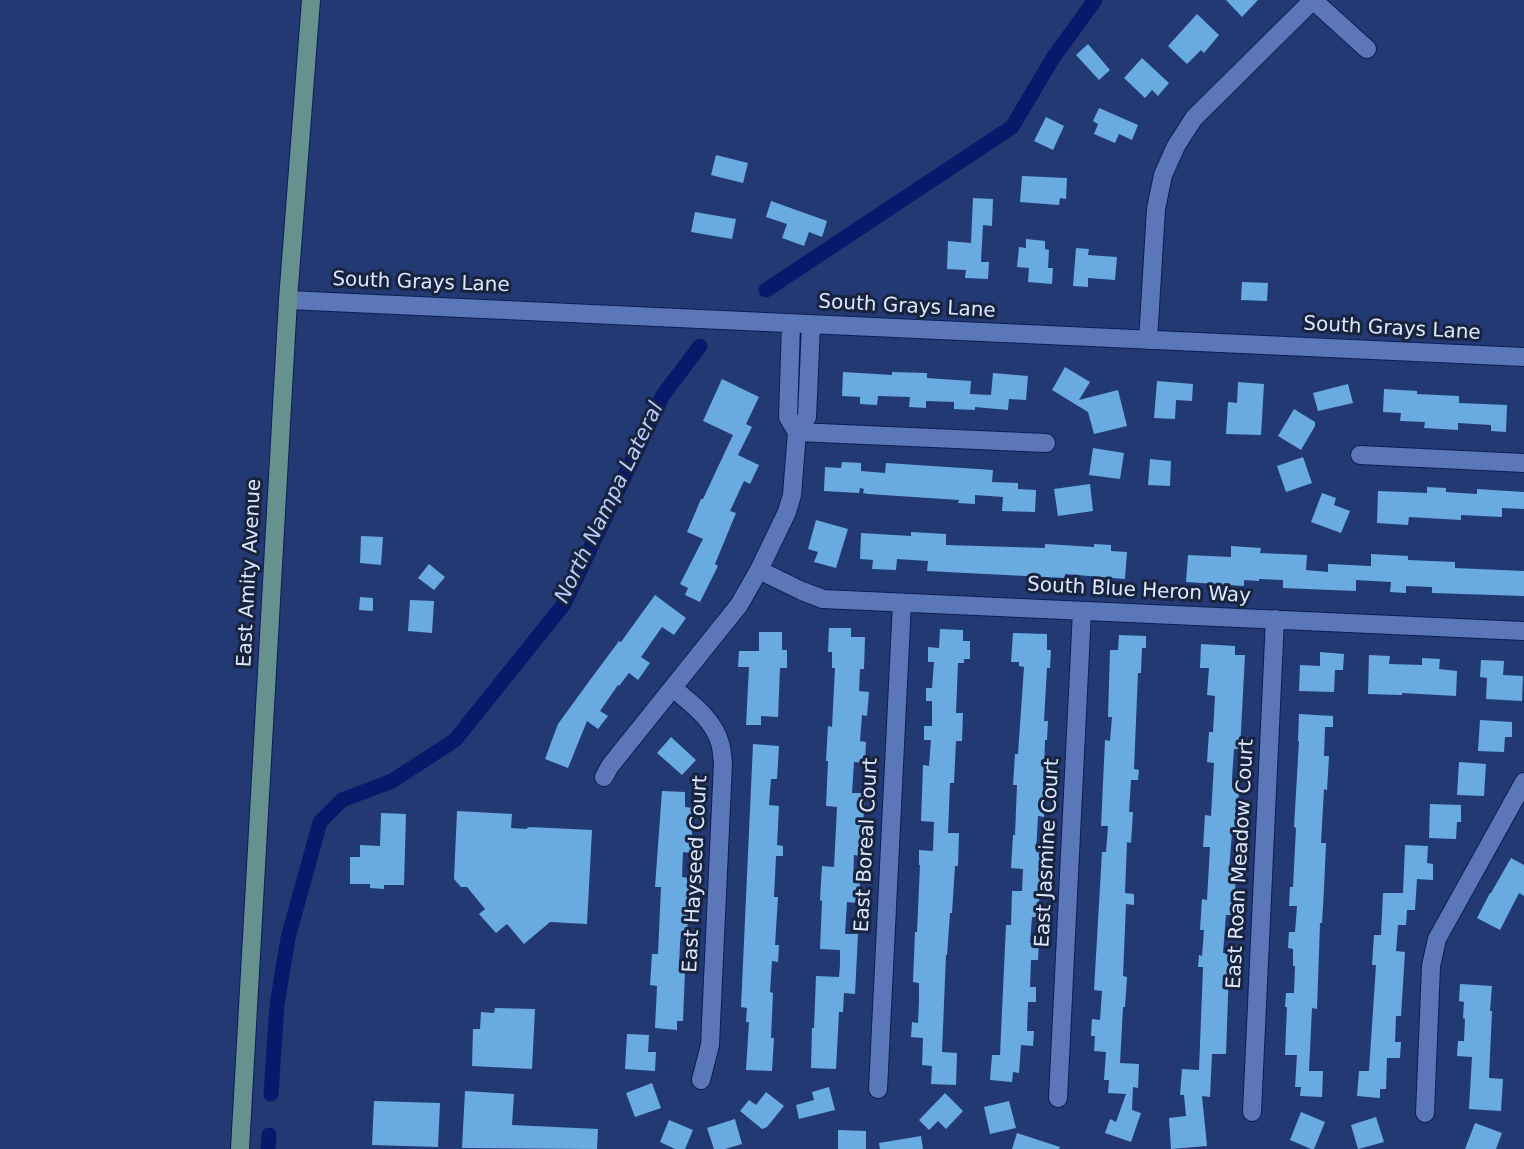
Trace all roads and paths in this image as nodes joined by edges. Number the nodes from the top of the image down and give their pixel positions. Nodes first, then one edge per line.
1 (311, 0) edge
2 (1313, 0) edge
3 (1367, 49) dead end
4 (288, 300) junction
5 (791, 324) junction
6 (811, 325) junction
7 (1148, 340) junction
8 (1524, 357) edge
9 (797, 432) junction
10 (1046, 443) dead end
11 (1360, 455) dead end
12 (1524, 463) edge
13 (759, 570) junction
14 (902, 603) junction
15 (1082, 611) junction
16 (1275, 619) junction
17 (1524, 631) edge
18 (673, 688) junction
19 (604, 777) dead end
20 (1524, 782) edge
21 (700, 1080) dead end
22 (878, 1089) dead end
23 (1058, 1098) dead end
24 (1252, 1112) dead end
25 (1425, 1113) dead end
26 (240, 1149) edge

1 - 4 main road, East Amity Avenue
2 - 3 street
2 - 7 street
4 - 5 street, South Grays Lane
4 - 26 main road, East Amity Avenue
5 - 6 street, South Grays Lane
5 - 9 street
6 - 7 street, South Grays Lane
6 - 9 street
7 - 8 street, South Grays Lane
9 - 10 street
9 - 13 street
11 - 12 street
13 - 14 street, South Blue Heron Way
13 - 18 street
14 - 15 street, South Blue Heron Way
14 - 22 street, East Boreal Court
15 - 16 street, South Blue Heron Way
15 - 23 street, East Jasmine Court
16 - 17 street, South Blue Heron Way
16 - 24 street, East Roan Meadow Court
18 - 19 street
18 - 21 street, East Hayseed Court
20 - 25 street

